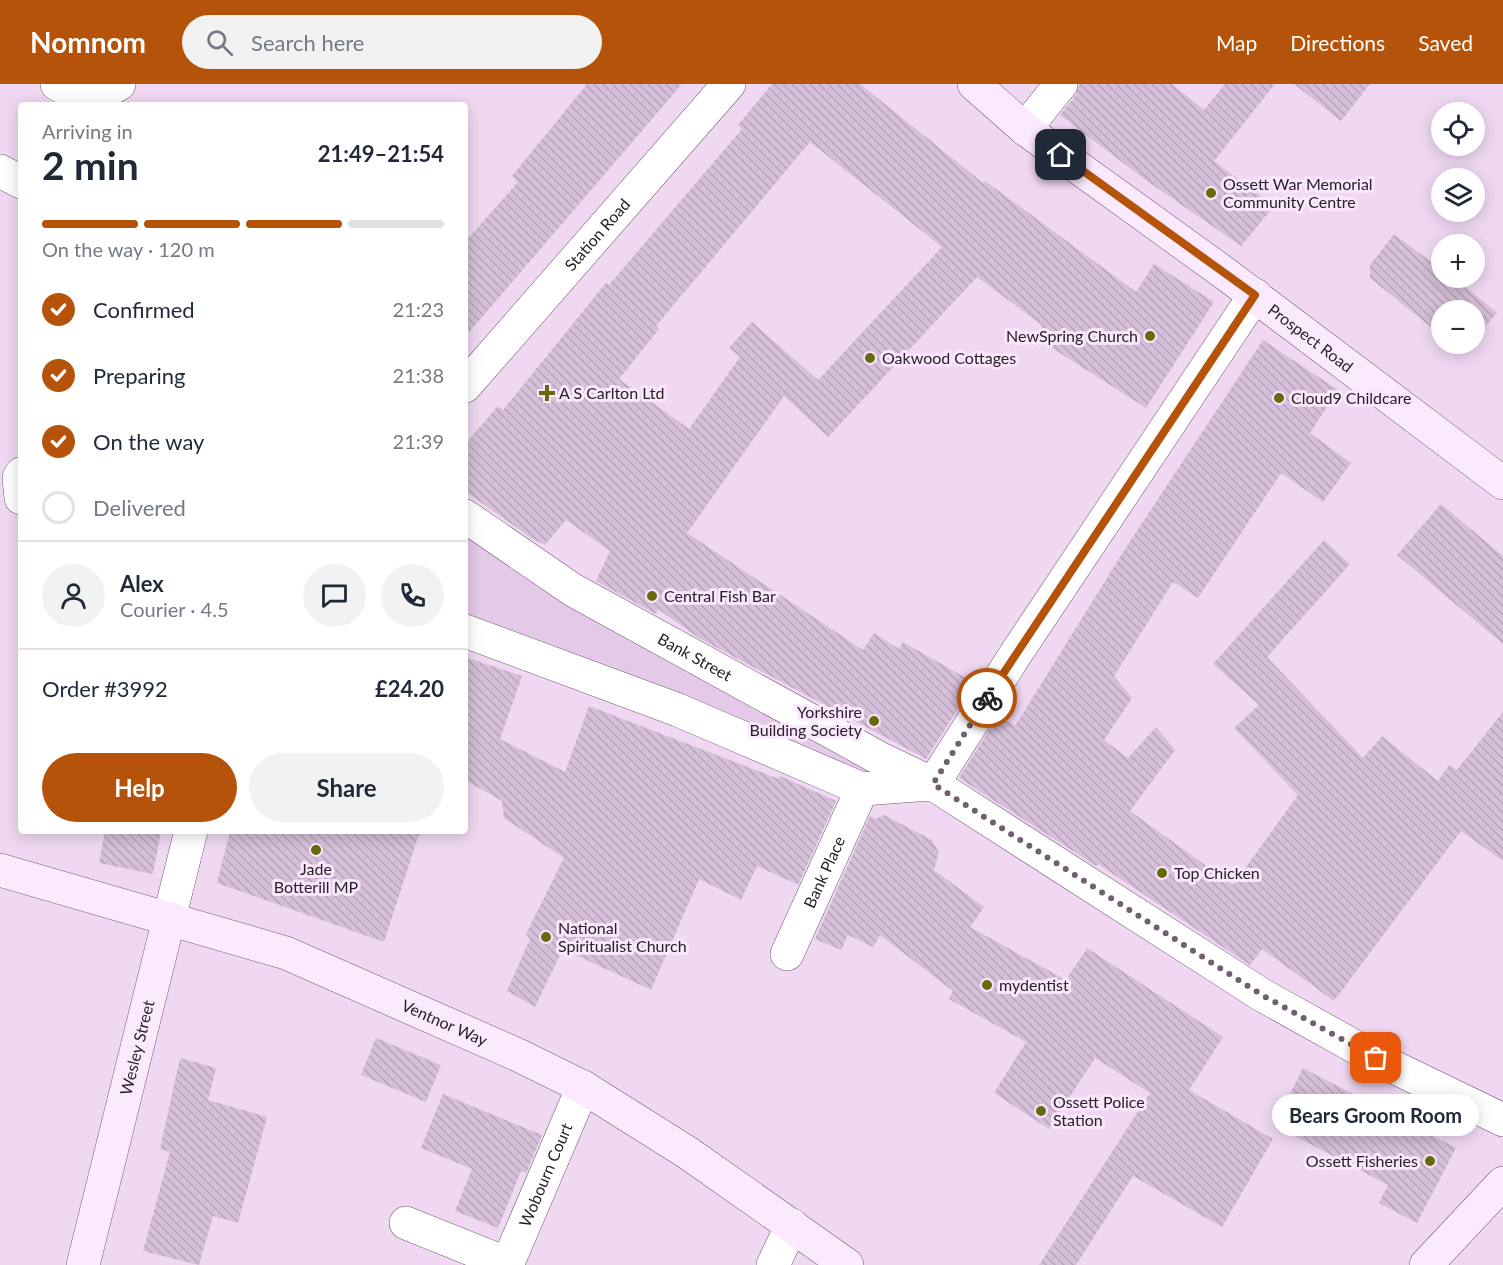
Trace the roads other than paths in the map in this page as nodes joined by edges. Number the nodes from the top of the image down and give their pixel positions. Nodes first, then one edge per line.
1 (57, 84) edge
2 (729, 84) edge
3 (974, 84) edge
4 (1061, 84) edge
5 (103, 95) edge
6 (1025, 129) junction
7 (0, 171) edge
8 (18, 180) edge
9 (1255, 295) junction
10 (468, 383) edge
11 (1503, 483) edge
12 (468, 518) edge
13 (468, 632) edge
14 (933, 784) junction
15 (862, 789) junction
16 (190, 834) edge
17 (0, 870) edge
18 (169, 919) junction
19 (787, 954) dead end
20 (583, 1087) junction
21 (1503, 1120) edge
22 (1503, 1183) edge
23 (406, 1222) dead end
24 (792, 1225) junction
25 (508, 1264) edge
26 (83, 1265) edge
27 (772, 1265) edge
28 (847, 1265) edge
29 (1426, 1265) edge

1 - 5 street
2 - 10 street, Station Road
3 - 6 street, Prospect Road
4 - 6 street
6 - 9 street, Prospect Road
7 - 8 street
9 - 11 street, Prospect Road
9 - 14 street
12 - 14 street, Bank Street
13 - 15 street
14 - 15 street
14 - 21 street, Bank Street
15 - 19 street, Bank Place
16 - 18 street, Wesley Street
17 - 18 street, Ventnor Way
18 - 20 street, Ventnor Way
18 - 26 street, Wesley Street
20 - 24 street, Ventnor Way
20 - 25 street, Wobourn Court
22 - 29 street
23 - 25 street, Wobourn Court
24 - 27 street
24 - 28 street, Ventnor Way

